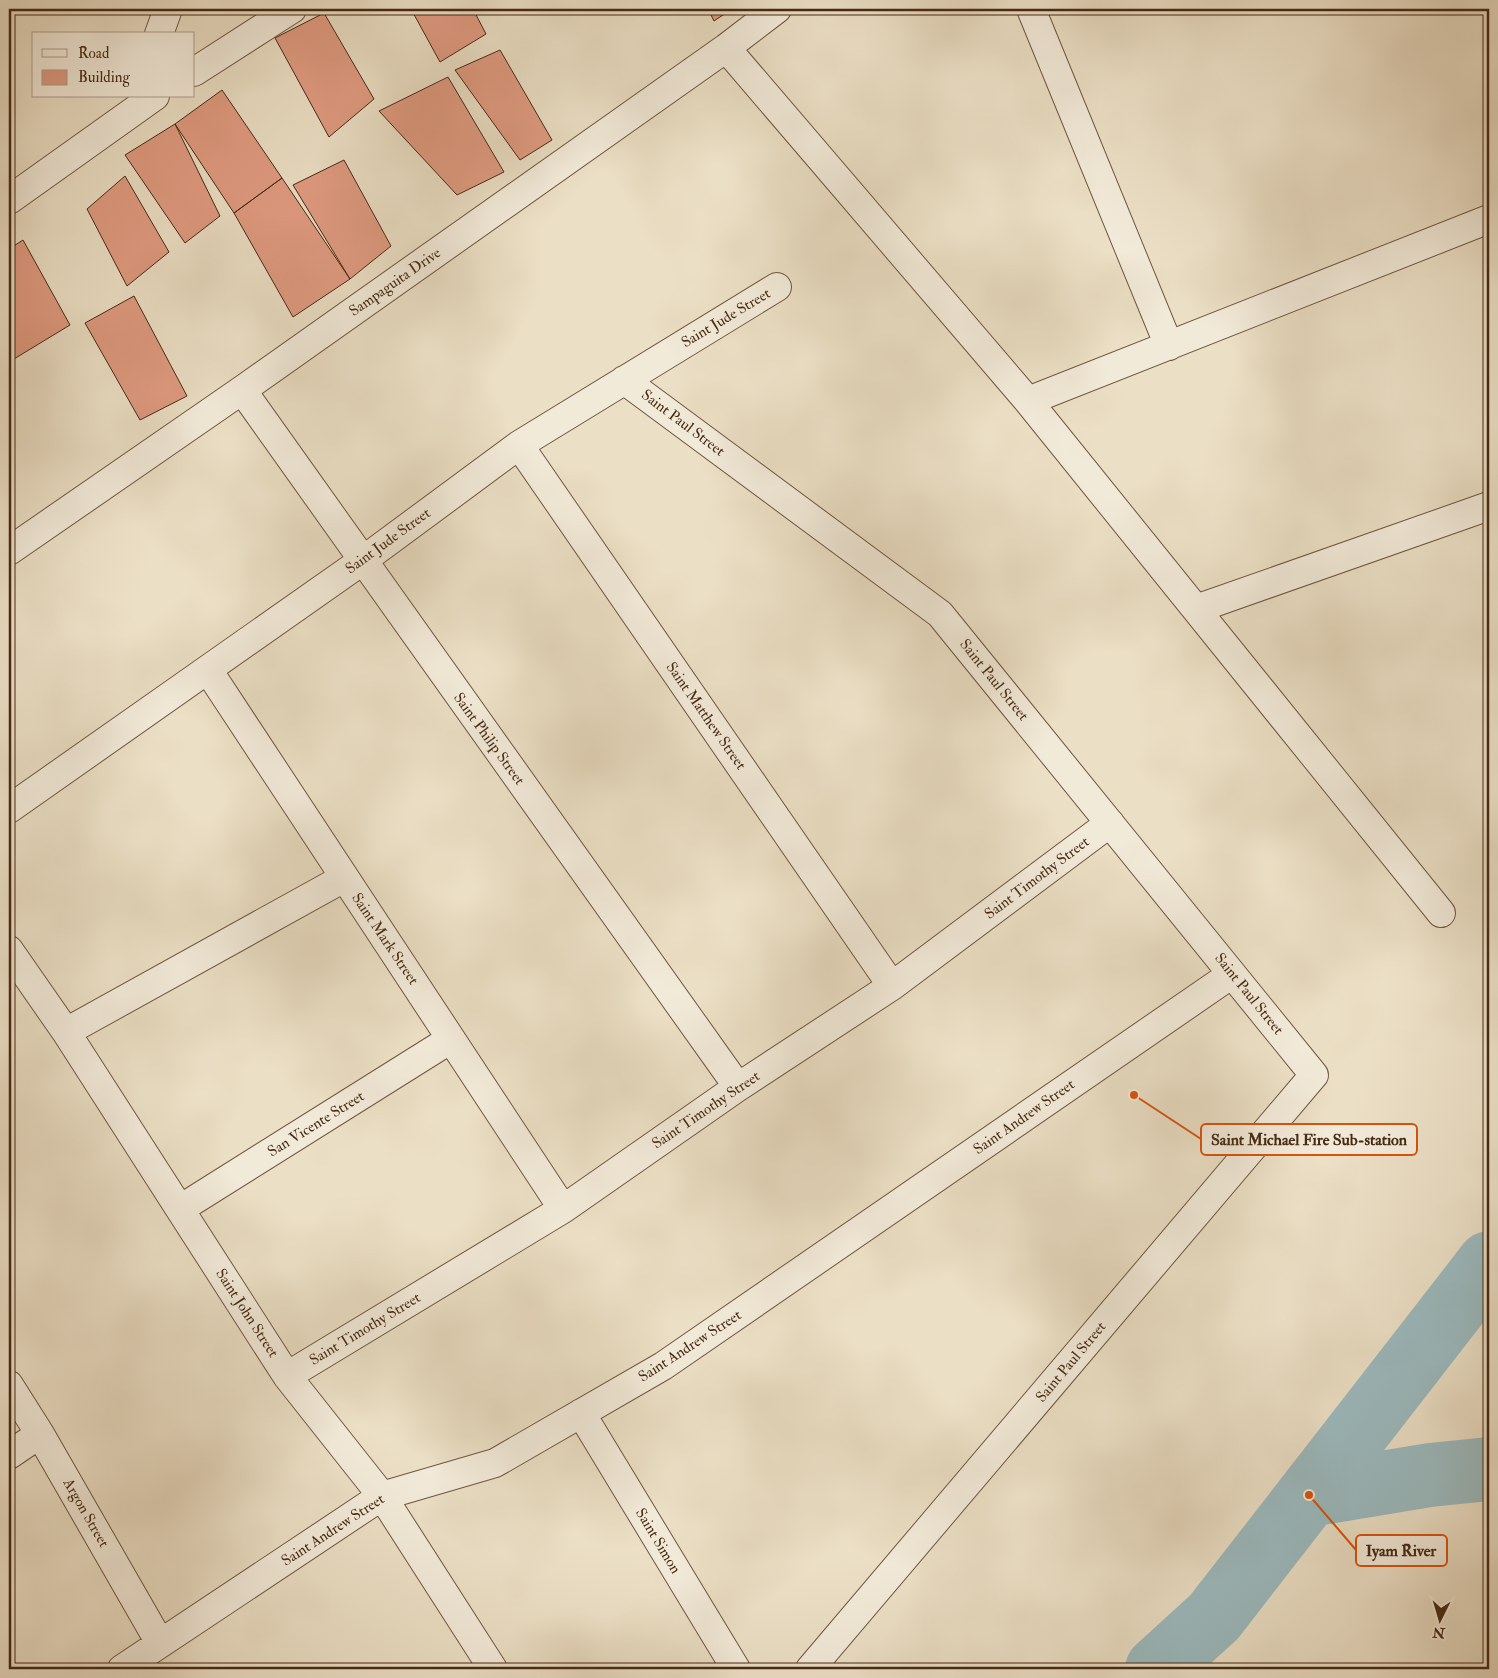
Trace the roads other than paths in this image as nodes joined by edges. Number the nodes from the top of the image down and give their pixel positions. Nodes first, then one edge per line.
1 (168, 9) edge
2 (292, 9) edge
3 (778, 9) edge
4 (1031, 9) edge
5 (161, 32) edge
6 (726, 48) junction
7 (195, 71) edge
8 (142, 101) edge
9 (9, 200) edge
10 (1489, 219) edge
11 (777, 287) dead end
12 (1169, 346) junction
13 (624, 380) junction
14 (242, 390) junction
15 (1028, 401) junction
16 (520, 445) junction
17 (1489, 506) edge
18 (9, 552) edge
19 (362, 561) junction
20 (1196, 609) junction
21 (208, 670) junction
22 (9, 809) edge
23 (1110, 823) junction
24 (344, 878) junction
25 (1440, 913) dead end
26 (9, 950) edge
27 (1232, 974) junction
28 (892, 986) junction
29 (66, 1032) junction
30 (451, 1039) junction
31 (738, 1087) junction
32 (180, 1209) junction
33 (563, 1209) junction
34 (287, 1376) junction
35 (9, 1384) edge
36 (581, 1413) junction
37 (40, 1434) junction
38 (9, 1455) edge
39 (382, 1496) junction
40 (160, 1643) junction
41 (122, 1669) edge
42 (493, 1669) edge
43 (736, 1669) edge
44 (810, 1669) edge

1 - 5 street
2 - 7 street
3 - 6 street, Sampaguita Drive
4 - 12 street
6 - 14 street, Sampaguita Drive
6 - 15 street
8 - 9 street
10 - 12 street
11 - 13 street, Saint Jude Street
12 - 15 street
13 - 16 street, Saint Jude Street
13 - 23 street, Saint Paul Street
14 - 18 street, Sampaguita Drive
14 - 19 street, Saint Philip Street
15 - 20 street
16 - 19 street, Saint Jude Street
16 - 28 street, Saint Matthew Street
17 - 20 street
19 - 21 street, Saint Jude Street
19 - 31 street, Saint Philip Street
20 - 25 street
21 - 22 street, Saint Jude Street
21 - 24 street, Saint Mark Street
23 - 27 street, Saint Paul Street
23 - 28 street, Saint Timothy Street
24 - 29 street
24 - 30 street, Saint Mark Street
26 - 29 street, Saint John Street
27 - 36 street, Saint Andrew Street
27 - 44 street, Saint Paul Street
28 - 31 street, Saint Timothy Street
29 - 32 street, Saint John Street
30 - 32 street, San Vicente Street
30 - 33 street, Saint Mark Street
31 - 33 street, Saint Timothy Street
32 - 34 street, Saint John Street
33 - 34 street, Saint Timothy Street
34 - 39 street, Saint John Street
35 - 37 street, Argon Street
36 - 39 street, Saint Andrew Street
36 - 43 street, Saint Simon
37 - 38 street
37 - 40 street, Argon Street
39 - 40 street, Saint Andrew Street
39 - 42 street, Saint John Street
40 - 41 street, Saint Andrew Street

